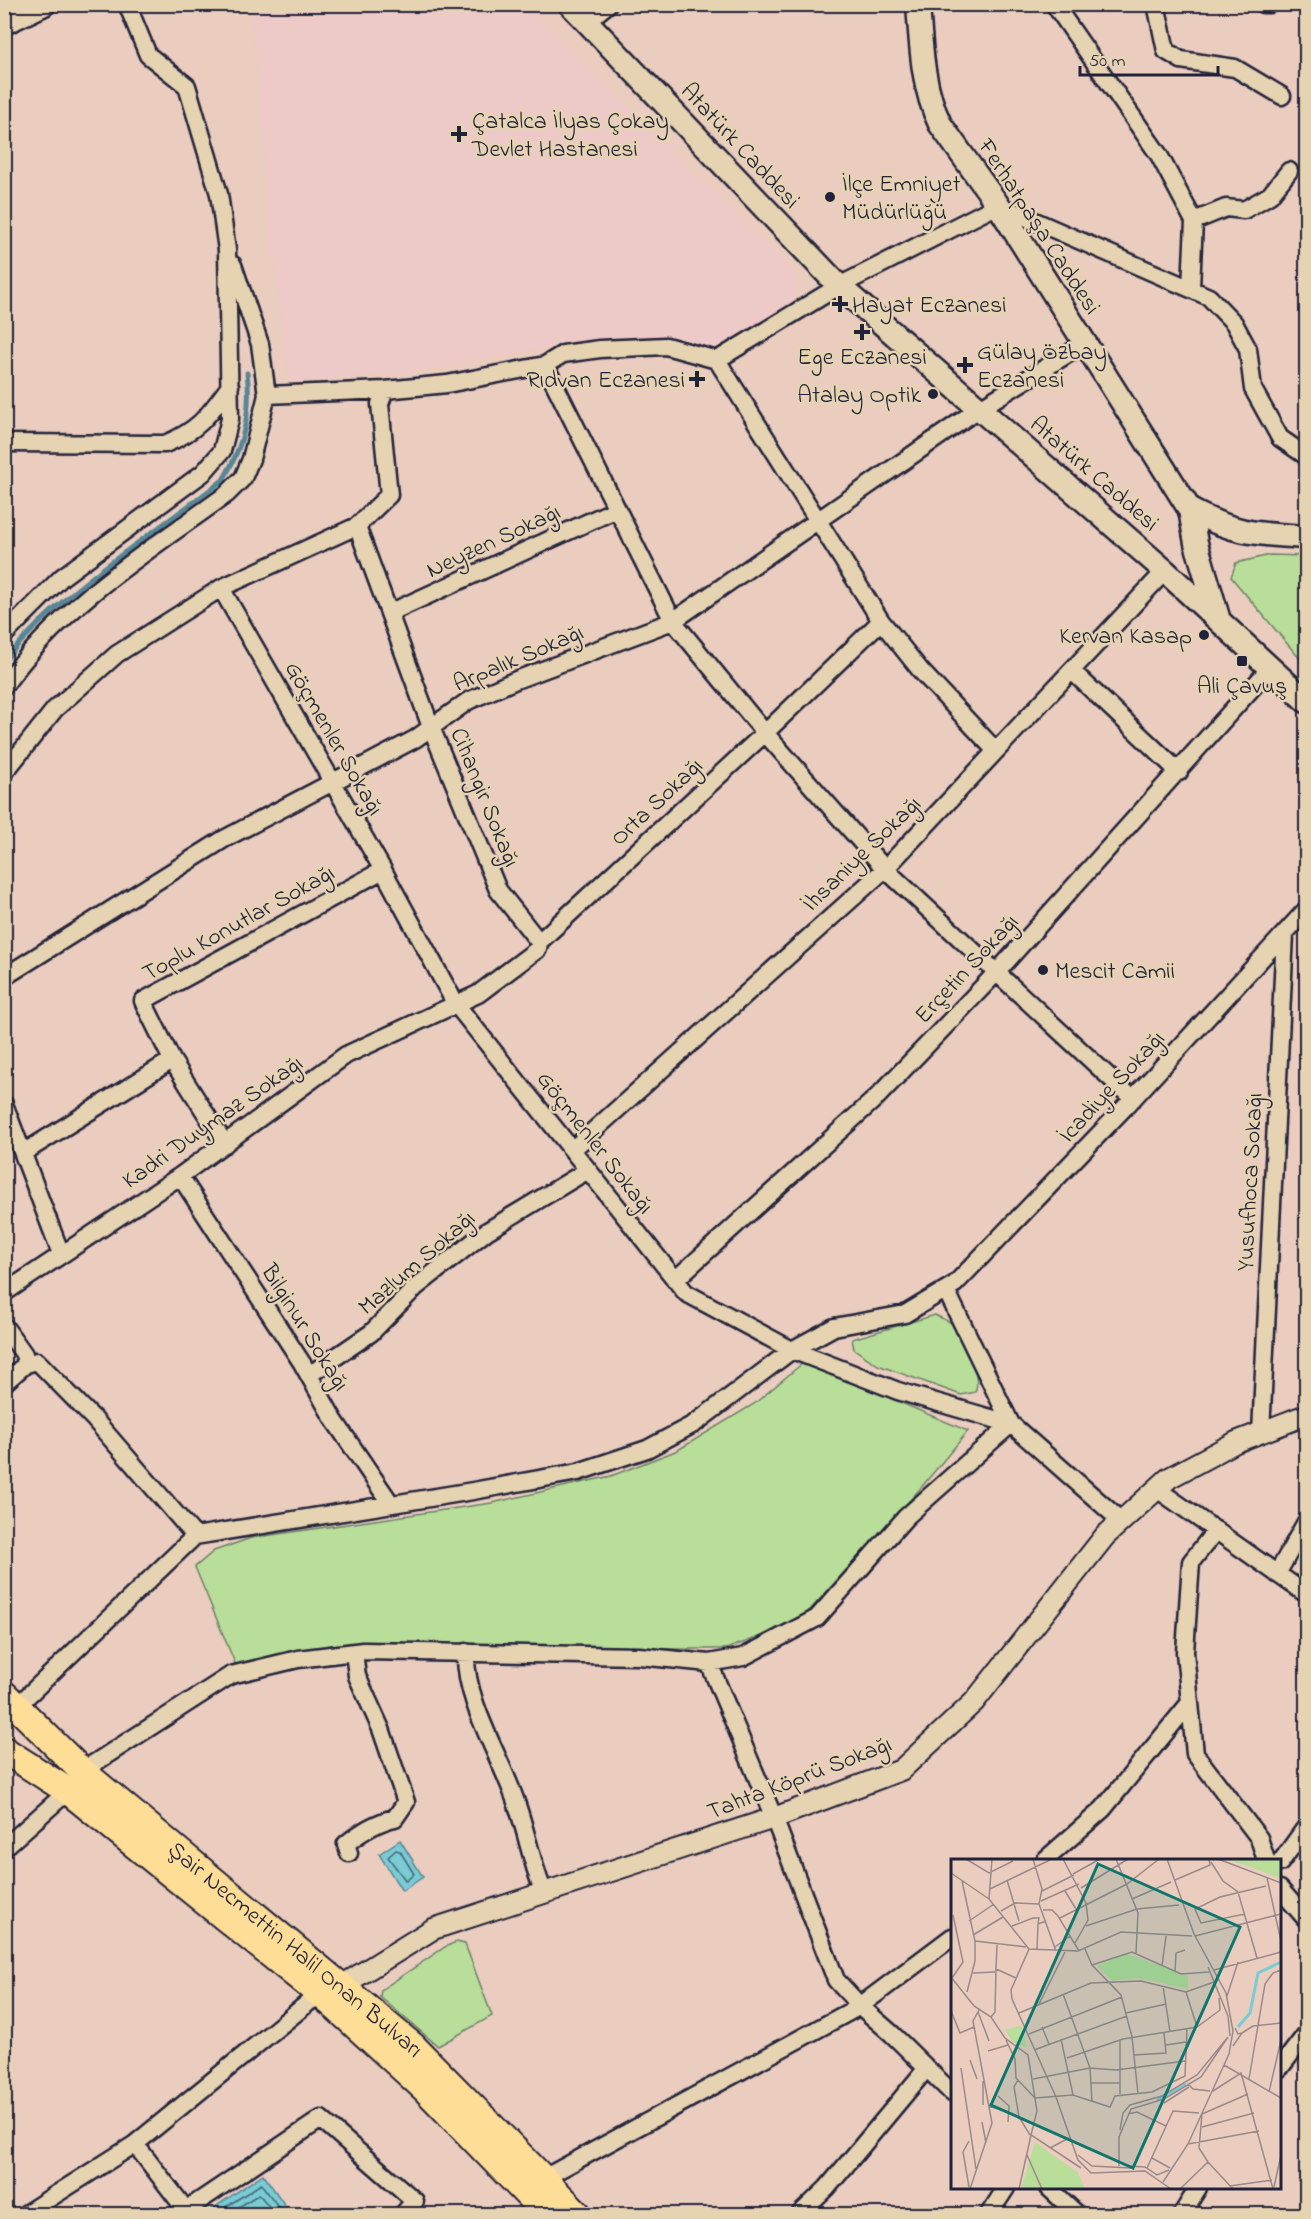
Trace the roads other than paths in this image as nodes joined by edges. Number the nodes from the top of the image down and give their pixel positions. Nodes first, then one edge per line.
1 (44, 4) edge
2 (127, 4) edge
3 (570, 4) edge
4 (608, 4) edge
5 (918, 4) edge
6 (1054, 4) edge
7 (1263, 4) edge
8 (1269, 4) edge
9 (1160, 5) edge
10 (586, 22) junction
11 (4, 23) edge
12 (1282, 96) dead end
13 (1289, 171) dead end
14 (998, 206) junction
15 (1194, 221) junction
16 (227, 250) junction
17 (840, 286) junction
18 (1191, 288) junction
19 (1084, 344) junction
20 (717, 360) junction
21 (545, 365) junction
22 (230, 386) junction
23 (385, 390) junction
24 (267, 394) junction
25 (980, 408) junction
26 (4, 443) edge
27 (1306, 456) edge
28 (617, 509) junction
29 (1190, 510) junction
30 (818, 521) junction
31 (357, 526) junction
32 (1306, 537) edge
33 (1166, 572) junction
34 (220, 588) junction
35 (389, 614) junction
36 (1218, 619) junction
37 (673, 621) junction
38 (881, 621) junction
39 (7, 628) edge
40 (1270, 667) junction
41 (1073, 672) junction
42 (4, 686) edge
43 (1306, 701) edge
44 (431, 727) junction
45 (765, 733) junction
46 (996, 751) junction
47 (1179, 772) junction
48 (4, 773) edge
49 (332, 781) junction
50 (885, 869) junction
51 (383, 870) junction
52 (1306, 910) edge
53 (1285, 934) junction
54 (539, 942) junction
55 (997, 972) junction
56 (4, 977) edge
57 (455, 1003) junction
58 (172, 1060) junction
59 (1133, 1098) junction
60 (4, 1104) edge
61 (225, 1144) junction
62 (572, 1150) junction
63 (23, 1153) junction
64 (588, 1170) junction
65 (180, 1176) junction
66 (61, 1254) junction
67 (675, 1280) junction
68 (946, 1290) junction
69 (4, 1293) edge
70 (4, 1326) edge
71 (792, 1350) junction
72 (26, 1364) junction
73 (309, 1375) junction
74 (4, 1383) edge
75 (1306, 1415) edge
76 (1011, 1424) junction
77 (1261, 1432) junction
78 (1157, 1489) junction
79 (391, 1504) junction
80 (1121, 1521) junction
81 (1306, 1522) edge
82 (1216, 1530) junction
83 (195, 1536) junction
84 (1277, 1574) junction
85 (1306, 1594) edge
86 (466, 1652) junction
87 (354, 1653) junction
88 (709, 1663) junction
89 (10, 1701) edge
90 (1188, 1705) junction
91 (4, 1750) edge
92 (75, 1781) junction
93 (774, 1818) junction
94 (1306, 1827) edge
95 (4, 1848) edge
96 (349, 1853) dead end
97 (1046, 1859) edge
98 (1266, 1859) edge
99 (1281, 1862) edge
100 (1281, 1890) edge
101 (544, 1893) junction
102 (1306, 1919) edge
103 (951, 1938) edge
104 (343, 1985) junction
105 (319, 1994) junction
106 (860, 2006) junction
107 (1306, 2034) edge
108 (1281, 2067) edge
109 (927, 2068) junction
110 (951, 2092) edge
111 (135, 2144) junction
112 (544, 2178) junction
113 (1005, 2189) edge
114 (1051, 2189) edge
115 (1197, 2189) edge
116 (183, 2212) edge
117 (25, 2214) edge
118 (403, 2214) edge
119 (546, 2214) edge
120 (578, 2214) edge
121 (800, 2214) edge
122 (989, 2214) edge
123 (1077, 2214) edge
124 (1182, 2214) edge

1 - 11 main road
2 - 16 street
3 - 10 main road, Atatürk Caddesi
4 - 10 street
5 - 14 main road, Ferhatpaşa Caddesi
6 - 15 street
7 - 8 street
9 - 12 street
10 - 17 main road, Atatürk Caddesi
13 - 15 street
14 - 17 street
14 - 18 street
14 - 19 main road, Ferhatpaşa Caddesi
15 - 18 street
16 - 22 street
16 - 24 street
17 - 20 street
17 - 25 main road, Atatürk Caddesi
18 - 27 street
19 - 25 street, Arpalık Sokağı
19 - 29 main road, Ferhatpaşa Caddesi
20 - 21 street
20 - 30 street
21 - 23 street
21 - 28 street
22 - 26 street
22 - 39 street
23 - 24 street
23 - 31 street
24 - 42 street
25 - 30 street, Arpalık Sokağı
25 - 33 main road, Atatürk Caddesi
28 - 35 street, Neyzen Sokağı
28 - 37 street
29 - 32 main road, Ferhatpaşa Caddesi
29 - 36 main road
30 - 37 street, Arpalık Sokağı
30 - 38 street
31 - 34 street
31 - 35 street, Cihangir Sokağı
33 - 36 main road, Atatürk Caddesi
33 - 41 street, İhsaniye Sokağı
34 - 48 street
34 - 49 street, Göçmenler Sokağı
35 - 44 street, Cihangir Sokağı
36 - 40 main road, Atatürk Caddesi
37 - 44 street, Arpalık Sokağı
37 - 45 street
38 - 45 street, Orta Sokağı
38 - 46 street
40 - 43 main road, Atatürk Caddesi
40 - 47 street, Erçetin Sokağı
41 - 46 street, İhsaniye Sokağı
41 - 47 street
44 - 49 street, Arpalık Sokağı
44 - 54 street, Cihangir Sokağı
45 - 50 street
45 - 54 street, Orta Sokağı
46 - 50 street, İhsaniye Sokağı
47 - 55 street, Erçetin Sokağı
49 - 51 street, Göçmenler Sokağı
49 - 56 street, Arpalık Sokağı
50 - 55 street
50 - 62 street, İhsaniye Sokağı
51 - 57 street, Göçmenler Sokağı
51 - 58 street, Toplu Konutlar Sokağı
52 - 53 street, İcadiye Sokağı
53 - 59 street, İcadiye Sokağı
53 - 77 street, Yusufhoca Sokağı
54 - 57 street, Orta Sokağı
55 - 59 street
55 - 67 street, Erçetin Sokağı
57 - 61 street, Kadri Duymaz Sokağı
57 - 62 street, Göçmenler Sokağı
58 - 61 street, Toplu Konutlar Sokağı
58 - 63 street
59 - 68 street, İcadiye Sokağı
60 - 63 street
61 - 65 street, Kadri Duymaz Sokağı
62 - 64 street, Göçmenler Sokağı
63 - 66 street
64 - 67 street, Göçmenler Sokağı
64 - 73 street, Mazlum Sokağı
65 - 66 street, Kadri Duymaz Sokağı
65 - 73 street, Bilginur Sokağı
66 - 69 street, Kadri Duymaz Sokağı
67 - 71 street, Göçmenler Sokağı
68 - 71 street, İcadiye Sokağı
68 - 76 street
70 - 72 street
71 - 76 street, Göçmenler Sokağı
71 - 79 street, İcadiye Sokağı
72 - 74 street
72 - 83 street
73 - 79 street, Bilginur Sokağı
75 - 77 street, Tahta Köprü Sokağı
76 - 80 street, Göçmenler Sokağı
76 - 88 street
77 - 78 street, Tahta Köprü Sokağı
78 - 80 street, Tahta Köprü Sokağı
78 - 82 street
79 - 83 street, İcadiye Sokağı
80 - 93 street, Tahta Köprü Sokağı
81 - 84 street
82 - 84 street
82 - 90 street
83 - 89 street
84 - 85 street
86 - 87 street
86 - 88 street
86 - 101 street
87 - 92 street
87 - 96 street
88 - 93 street
89 - 92 main road, Şair Necmettin Halil Onan Bulvarı
90 - 97 street
90 - 98 street
91 - 92 main road, Şair Necmettin Halil Onan Bulvarı
92 - 95 street
92 - 104 main road, Şair Necmettin Halil Onan Bulvarı
92 - 105 main road, Şair Necmettin Halil Onan Bulvarı
93 - 101 street, Tahta Köprü Sokağı
93 - 106 street
94 - 99 street
100 - 102 street
101 - 104 street, Tahta Köprü Sokağı
103 - 106 street
104 - 112 main road, Şair Necmettin Halil Onan Bulvarı
105 - 111 street
105 - 119 main road, Şair Necmettin Halil Onan Bulvarı
106 - 109 street
106 - 112 street
107 - 108 street
109 - 110 street
109 - 121 street
111 - 116 street
111 - 117 street
112 - 120 main road, Şair Necmettin Halil Onan Bulvarı
113 - 122 street
114 - 123 street
115 - 124 street
116 - 118 street

